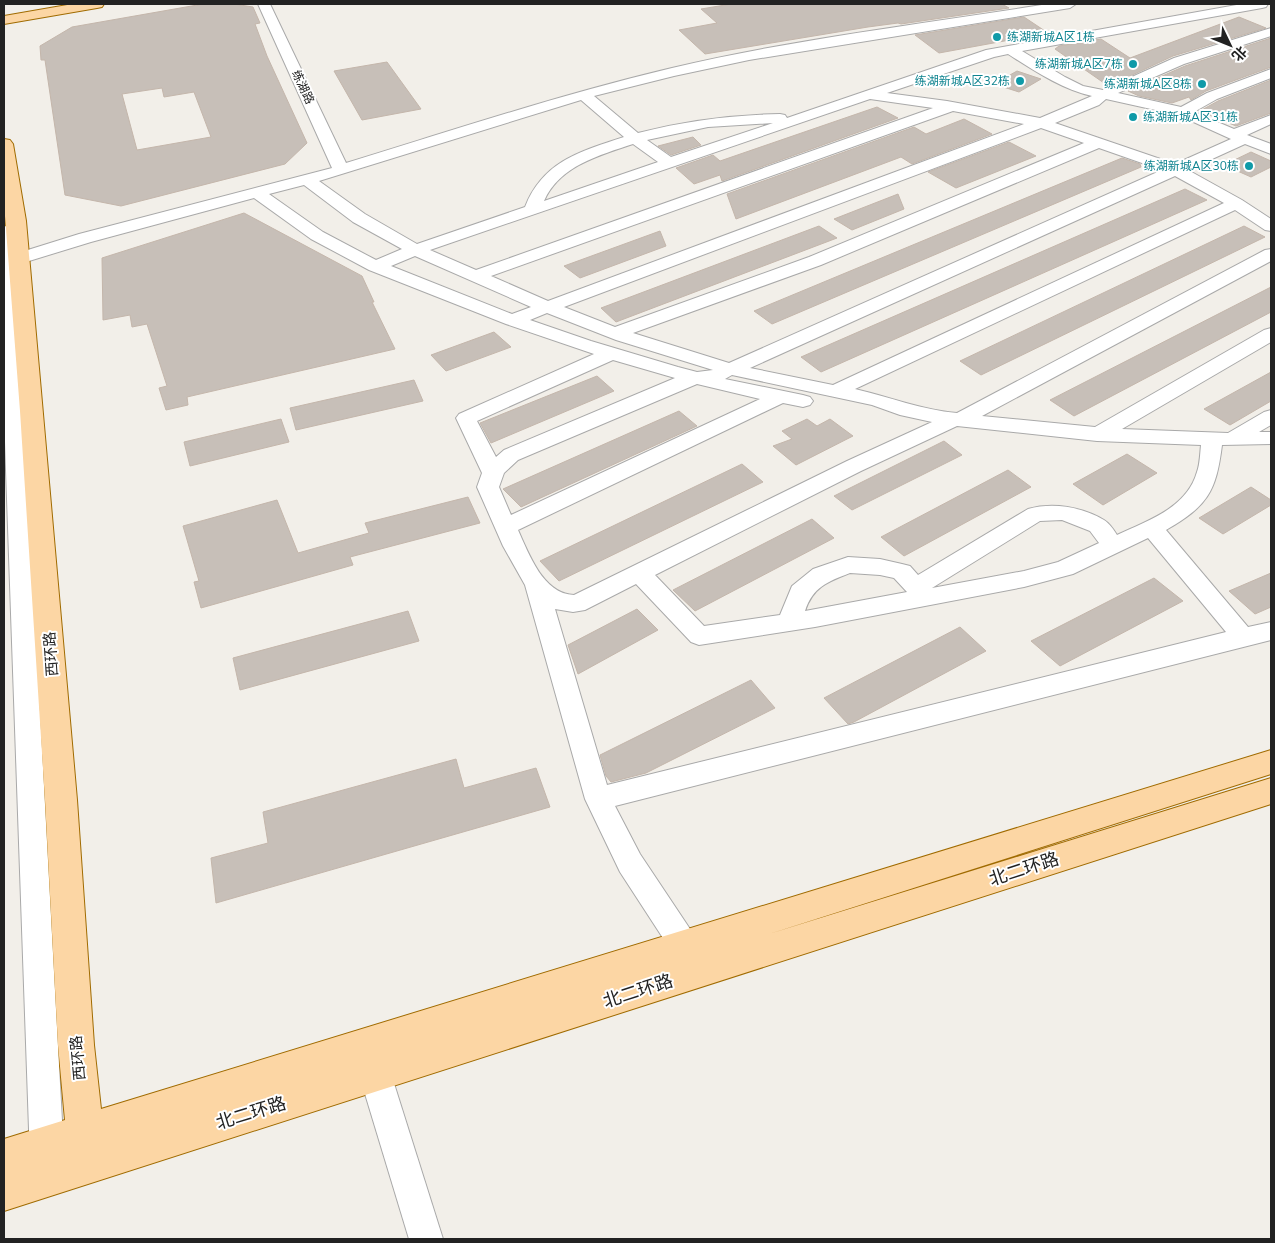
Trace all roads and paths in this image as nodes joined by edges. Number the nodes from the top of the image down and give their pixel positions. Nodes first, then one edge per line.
1 (97, 4) edge
2 (264, 4) edge
3 (1070, 4) edge
4 (1262, 4) edge
5 (1271, 8) edge
6 (4, 20) edge
7 (1271, 32) edge
8 (1009, 49) junction
9 (1271, 73) edge
10 (584, 95) junction
11 (1103, 95) junction
12 (868, 96) junction
13 (952, 106) junction
14 (1183, 112) junction
15 (803, 118) junction
16 (1271, 119) edge
17 (1041, 123) junction
18 (1240, 137) junction
19 (635, 138) junction
20 (1100, 142) junction
21 (4, 144) edge
22 (1271, 150) edge
23 (669, 164) junction
24 (341, 170) junction
25 (1177, 170) junction
26 (306, 179) junction
27 (257, 193) junction
28 (1236, 203) junction
29 (532, 210) junction
30 (1271, 226) edge
31 (4, 231) edge
32 (415, 250) junction
33 (1271, 254) edge
34 (10, 262) edge
35 (375, 266) junction
36 (475, 276) junction
37 (546, 306) junction
38 (512, 320) junction
39 (619, 334) junction
40 (1271, 334) edge
41 (592, 348) junction
42 (611, 354) junction
43 (729, 369) junction
44 (696, 378) junction
45 (836, 391) junction
46 (780, 397) junction
47 (895, 408) junction
48 (1271, 416) edge
49 (957, 419) junction
50 (1097, 435) junction
51 (1271, 438) edge
52 (1222, 440) junction
53 (493, 473) junction
54 (505, 527) junction
55 (1152, 528) junction
56 (1114, 546) junction
57 (640, 574) junction
58 (536, 585) junction
59 (789, 622) junction
60 (1271, 631) edge
61 (1243, 637) junction
62 (1271, 762) edge
63 (1271, 791) edge
64 (598, 799) junction
65 (684, 945) junction
66 (375, 1074) junction
67 (87, 1148) junction
68 (4, 1158) edge
69 (47, 1161) junction
70 (4, 1191) edge
71 (426, 1239) edge

1 - 6 main road
2 - 24 street, 练湖路
3 - 10 street
4 - 5 street
4 - 8 street
7 - 11 street
8 - 11 street
8 - 12 street
9 - 14 street
10 - 19 street
10 - 24 street
11 - 14 street
11 - 17 street
12 - 13 street
12 - 15 street
13 - 17 street
13 - 36 street
14 - 18 street
15 - 19 street
15 - 23 street
16 - 18 street
17 - 20 street
17 - 37 street
18 - 22 street
18 - 25 street
19 - 23 street
19 - 29 street
20 - 25 street
20 - 39 street
21 - 34 main road, 西环路
23 - 29 street
24 - 26 street
25 - 28 street
25 - 43 street
26 - 27 street
26 - 32 street
27 - 34 street
27 - 35 street
28 - 30 street
28 - 45 street
29 - 32 street
31 - 34 street, 西环路
32 - 35 street
32 - 36 street
33 - 49 street
34 - 67 main road, 西环路
34 - 69 street, 西环路
35 - 38 street
36 - 37 street
37 - 38 street
37 - 39 street
38 - 41 street
39 - 41 street
39 - 43 street
40 - 50 street
41 - 42 street
42 - 44 street
42 - 53 street
43 - 44 street
43 - 45 street
44 - 46 street
44 - 53 street
45 - 47 street
46 - 47 street
46 - 54 street
47 - 49 street
48 - 52 street
49 - 50 street
49 - 57 street
50 - 52 street
51 - 52 street
52 - 55 street
53 - 54 street
54 - 58 street
55 - 56 street
55 - 61 street
56 - 59 street
56 - 59 street
57 - 58 street
57 - 59 street
58 - 64 street
60 - 61 street
61 - 64 street
62 - 65 main road, 北二环路
63 - 66 main road, 北二环路
64 - 65 street
65 - 67 main road, 北二环路
66 - 67 main road, 北二环路
66 - 71 street
67 - 69 main road, 北二环路
68 - 69 main road, 北二环路
69 - 70 main road, 北二环路

